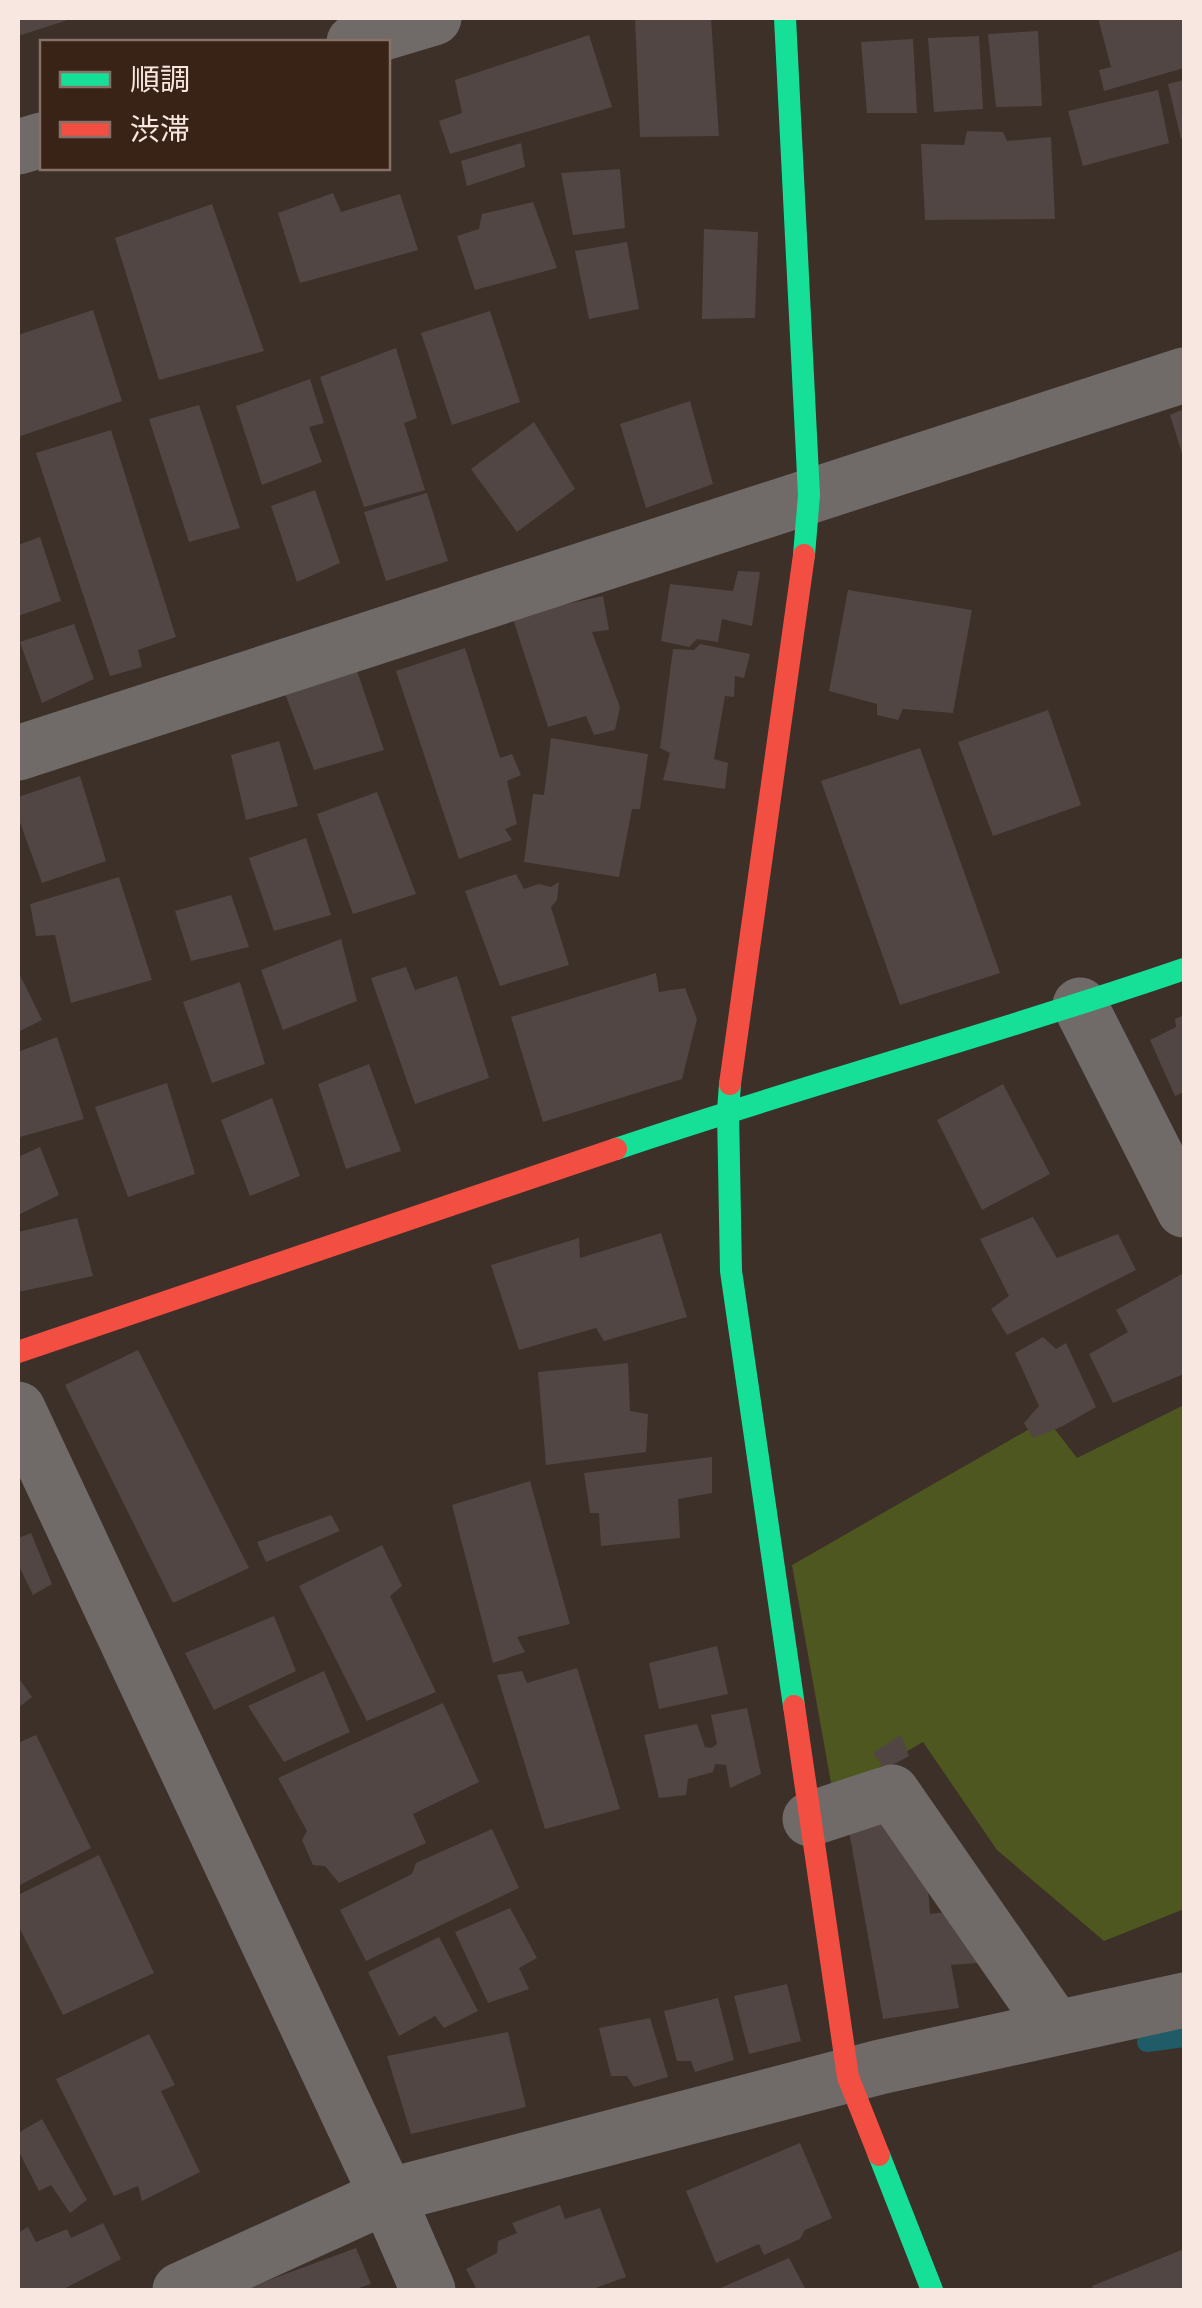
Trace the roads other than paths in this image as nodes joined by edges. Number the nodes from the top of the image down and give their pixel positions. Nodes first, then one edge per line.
1 (434, 18) edge
2 (785, 18) edge
3 (361, 40) edge
4 (1184, 374) edge
5 (809, 495) junction
6 (18, 753) edge
7 (1184, 969) edge
8 (1080, 1005) junction
9 (728, 1111) junction
10 (1184, 1210) edge
11 (18, 1352) edge
12 (18, 1409) edge
13 (810, 1820) junction
14 (1184, 2000) edge
15 (1055, 2027) junction
16 (848, 2076) junction
17 (387, 2196) junction
18 (180, 2290) edge
19 (428, 2290) edge
20 (932, 2290) edge

1 - 3 street
2 - 5 street
4 - 5 street
5 - 6 street
5 - 9 street
7 - 8 street
8 - 9 street
8 - 10 street
9 - 11 street
9 - 13 street
12 - 17 street
13 - 15 street
13 - 16 street
14 - 15 street
15 - 16 street
16 - 17 street
16 - 20 street
17 - 18 street
17 - 19 street

